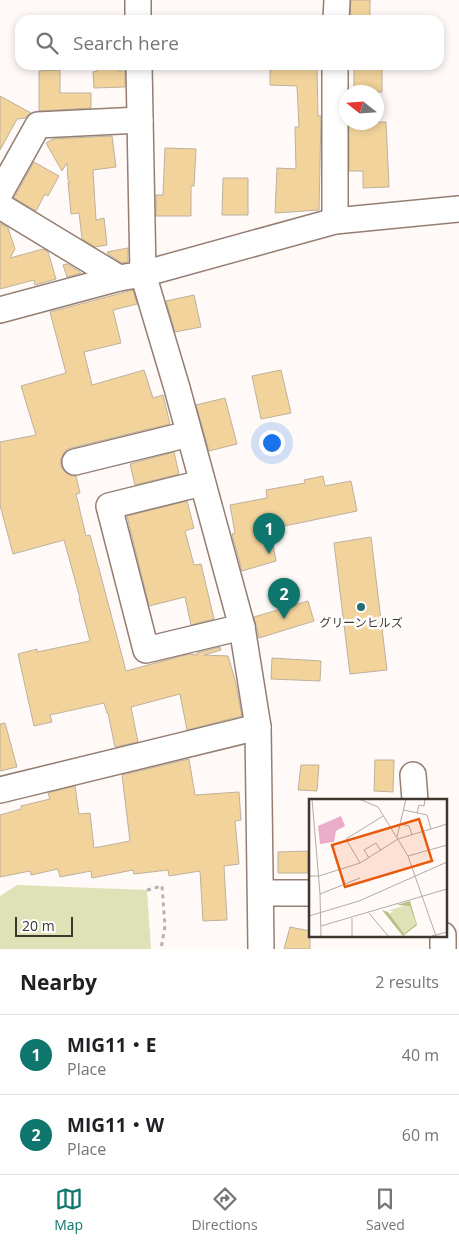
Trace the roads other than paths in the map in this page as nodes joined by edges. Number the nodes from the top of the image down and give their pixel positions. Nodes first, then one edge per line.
1 (138, 0) edge
2 (336, 0) edge
3 (138, 15) edge
4 (336, 15) edge
5 (139, 70) edge
6 (335, 70) edge
7 (140, 120) junction
8 (0, 193) edge
9 (0, 206) edge
10 (459, 209) edge
11 (336, 221) junction
12 (131, 276) junction
13 (0, 310) edge
14 (189, 434) junction
15 (75, 462) dead end
16 (202, 483) junction
17 (242, 627) junction
18 (258, 727) junction
19 (413, 775) dead end
20 (0, 790) edge
21 (415, 799) edge
22 (261, 893) junction
23 (309, 893) edge
24 (442, 936) edge
25 (262, 949) edge
26 (443, 949) edge

1 - 3 street
2 - 4 street
5 - 7 street
6 - 11 street
7 - 8 street
7 - 12 street
9 - 12 street
10 - 11 street
11 - 12 street
12 - 13 street
12 - 14 street
14 - 15 street
14 - 16 street
16 - 17 street
16 - 17 street
17 - 18 street
18 - 20 street
18 - 22 street
19 - 21 street
22 - 23 street
22 - 25 street
24 - 26 street

